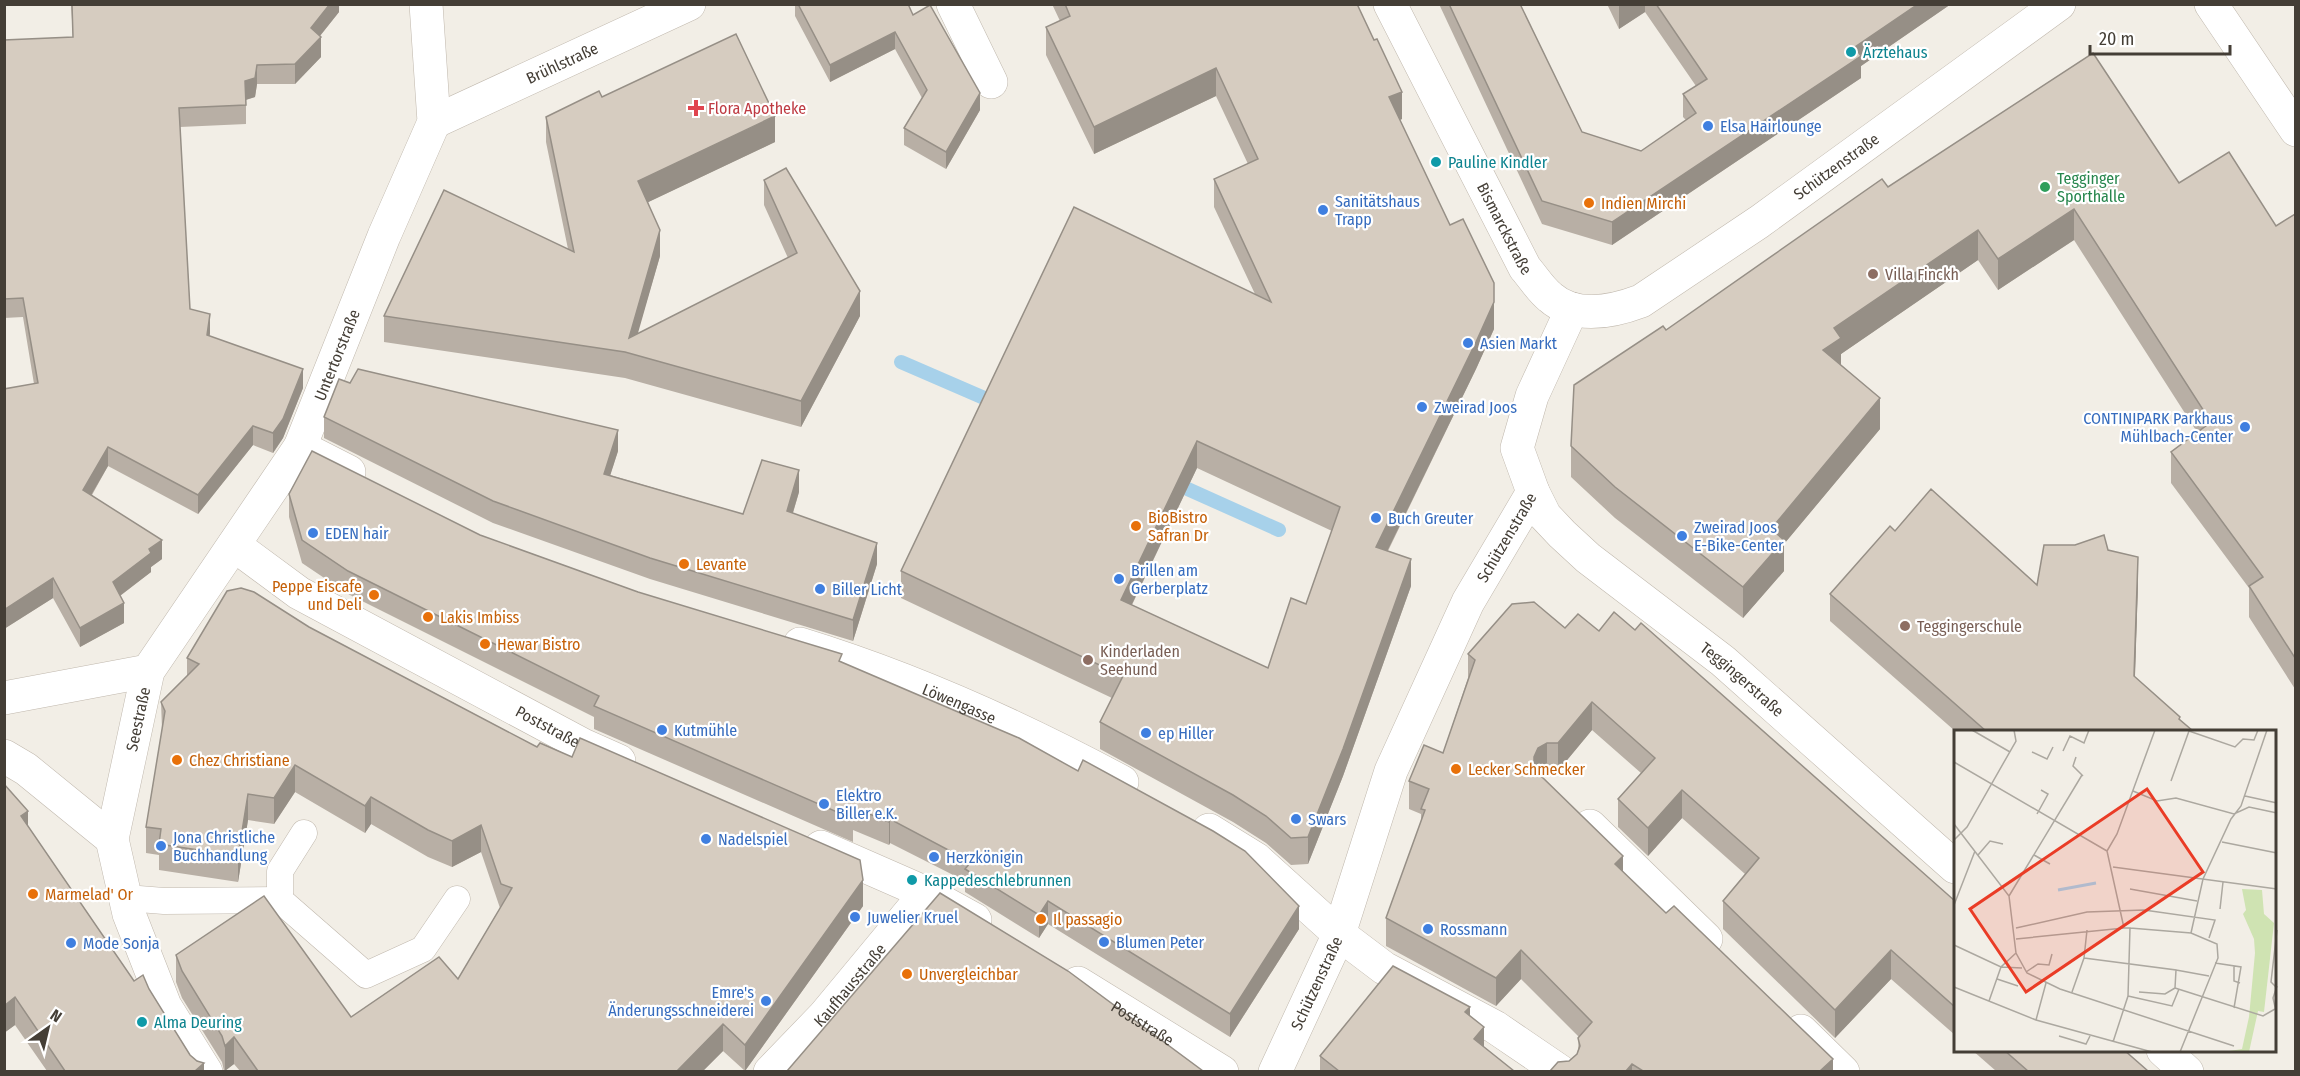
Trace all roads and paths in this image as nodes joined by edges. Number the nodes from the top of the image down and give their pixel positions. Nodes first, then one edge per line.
1 (426, 4) edge
2 (689, 4) edge
3 (953, 4) edge
4 (1390, 4) edge
5 (2059, 4) edge
6 (2211, 4) edge
7 (991, 82) dead end
8 (434, 122) junction
9 (2295, 130) edge
10 (1572, 309) junction
11 (300, 447) junction
12 (375, 485) edge
13 (1533, 492) junction
14 (234, 545) junction
15 (770, 635) edge
16 (148, 671) junction
17 (4, 698) edge
18 (4, 756) edge
19 (647, 773) edge
20 (1143, 794) edge
21 (1569, 806) edge
22 (1183, 816) edge
23 (304, 833) dead end
24 (797, 837) edge
25 (112, 839) junction
26 (1954, 866) edge
27 (926, 893) junction
28 (126, 898) junction
29 (457, 899) dead end
30 (280, 900) junction
31 (1339, 934) junction
32 (1001, 936) edge
33 (1723, 955) edge
34 (1051, 966) edge
35 (1783, 1013) edge
36 (2165, 1052) edge
37 (206, 1071) edge
38 (770, 1071) edge
39 (1222, 1071) edge
40 (1275, 1071) edge
41 (1561, 1071) edge
42 (1843, 1071) edge
43 (2187, 1071) edge

1 - 8 street, Untertorstraße
2 - 8 street, Brühlstraße
3 - 7 street
4 - 10 street, Bismarckstraße
5 - 10 street, Schützenstraße
6 - 9 street
8 - 11 street, Untertorstraße
10 - 13 street, Schützenstraße
11 - 12 street
11 - 14 street, Untertorstraße
13 - 26 street, Teggingerstraße
13 - 31 street, Schützenstraße
14 - 16 street, Untertorstraße
14 - 19 street, Poststraße
15 - 20 street, Löwengasse
16 - 17 street, Seestraße
16 - 25 street, Seestraße
18 - 25 street
21 - 33 street
22 - 31 street
23 - 30 lane
24 - 27 street
25 - 28 street, Seestraße
27 - 32 street
27 - 38 street, Kaufhausstraße
28 - 30 lane
28 - 37 street, Seestraße
29 - 30 lane
31 - 40 street, Schützenstraße
31 - 41 street
34 - 39 street, Poststraße
35 - 42 street
36 - 43 street

